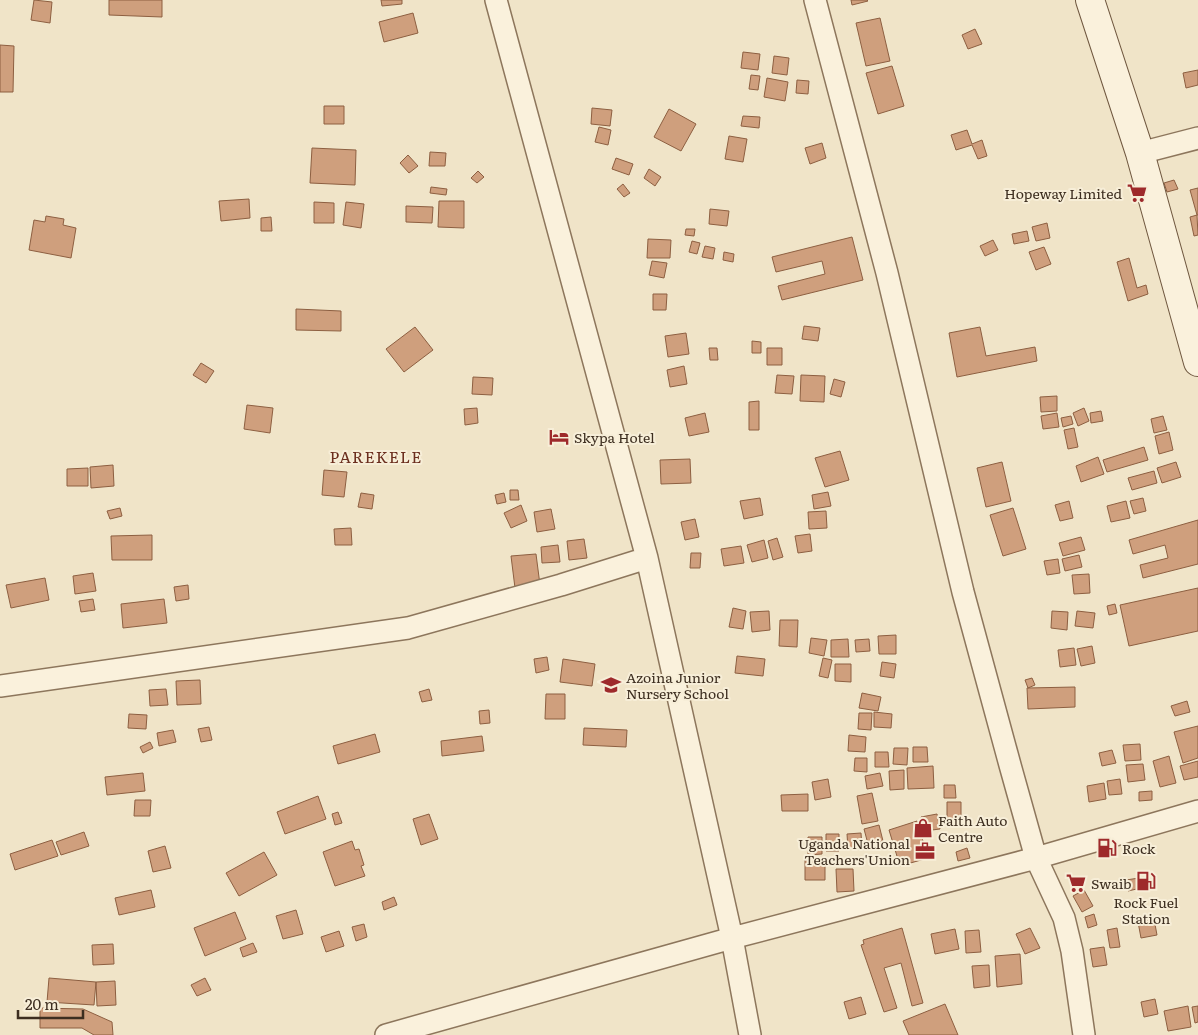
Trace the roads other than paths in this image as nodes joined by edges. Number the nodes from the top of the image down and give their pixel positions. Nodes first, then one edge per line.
1 (496, 0) edge
2 (815, 0) edge
3 (1090, 0) edge
4 (1198, 138) edge
5 (1140, 153) junction
6 (1198, 362) edge
7 (647, 558) junction
8 (0, 686) edge
9 (1198, 811) edge
10 (1036, 858) junction
11 (732, 938) junction
12 (386, 1035) edge
13 (750, 1035) edge
14 (1084, 1035) edge

1 - 7 street
2 - 10 street
3 - 5 main road
4 - 5 street
5 - 6 main road
7 - 8 street
7 - 11 street
9 - 10 street
10 - 11 street
10 - 14 street
11 - 12 street
11 - 13 street

